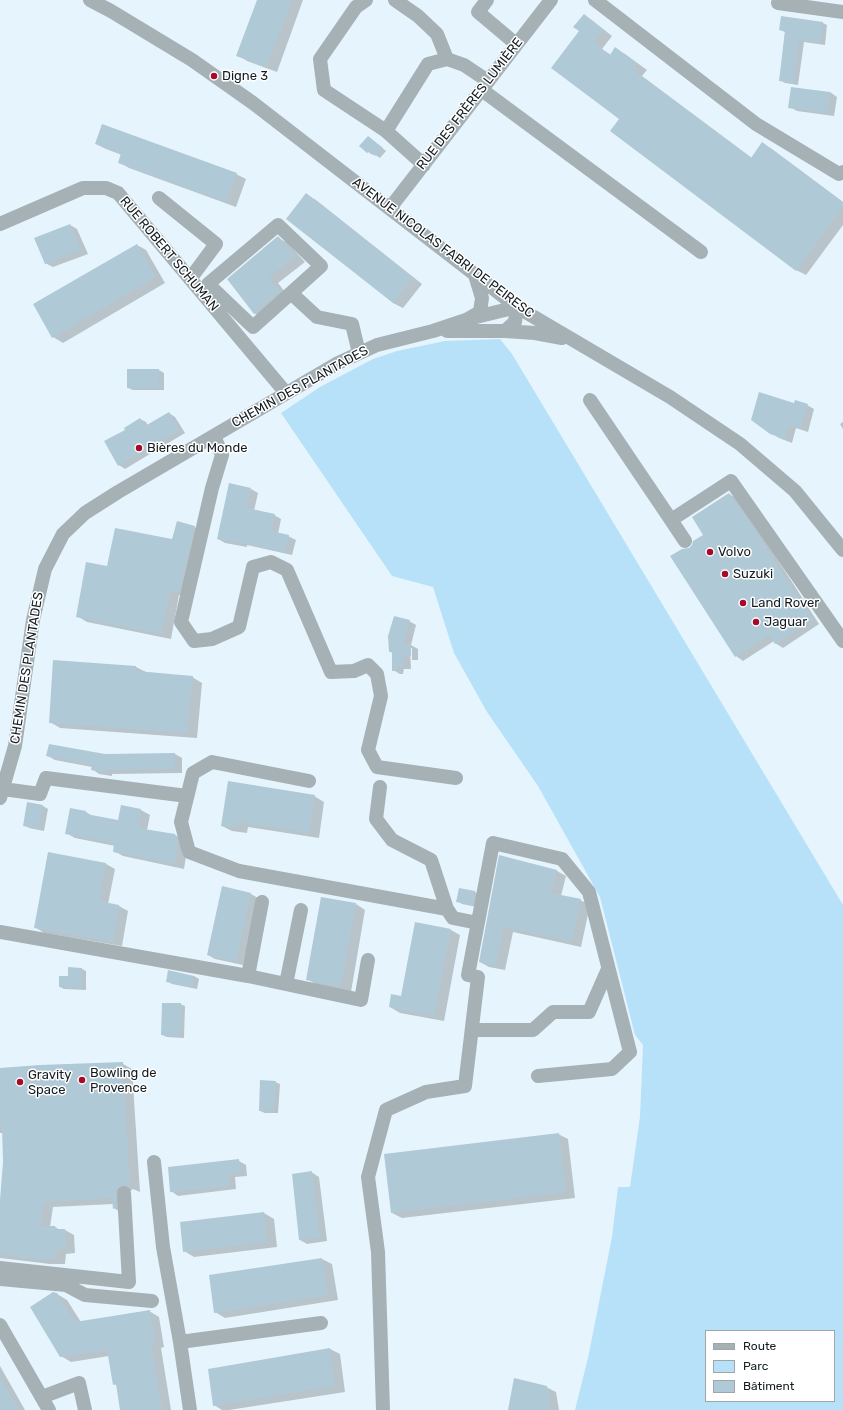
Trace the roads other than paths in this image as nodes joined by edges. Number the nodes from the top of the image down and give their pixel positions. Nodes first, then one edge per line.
1 (90, 0) edge
2 (366, 0) edge
3 (395, 0) edge
4 (487, 0) edge
5 (551, 0) edge
6 (596, 0) edge
7 (778, 3) dead end
8 (843, 12) edge
9 (516, 44) junction
10 (447, 59) junction
11 (485, 86) junction
12 (386, 131) junction
13 (424, 165) junction
14 (843, 172) edge
15 (158, 198) dead end
16 (390, 208) junction
17 (0, 224) edge
18 (701, 252) dead end
19 (476, 275) junction
20 (190, 279) junction
21 (291, 293) junction
22 (516, 307) junction
23 (466, 320) junction
24 (433, 331) junction
25 (506, 331) junction
26 (572, 340) junction
27 (359, 353) junction
28 (286, 393) junction
29 (590, 400) dead end
30 (214, 436) junction
31 (671, 520) junction
32 (685, 541) dead end
33 (843, 550) edge
34 (843, 641) edge
35 (456, 778) dead end
36 (309, 781) dead end
37 (380, 787) dead end
38 (2, 794) edge
39 (187, 796) junction
40 (262, 902) dead end
41 (447, 909) junction
42 (301, 910) dead end
43 (478, 923) junction
44 (0, 932) edge
45 (368, 960) dead end
46 (608, 969) junction
47 (248, 976) junction
48 (286, 984) junction
49 (472, 1030) junction
50 (538, 1076) dead end
51 (154, 1162) dead end
52 (124, 1193) dead end
53 (0, 1268) edge
54 (0, 1279) edge
55 (152, 1301) dead end
56 (321, 1323) dead end
57 (0, 1325) edge
58 (180, 1342) junction
59 (42, 1397) junction
60 (49, 1410) edge
61 (85, 1410) edge
62 (190, 1410) edge
63 (383, 1410) edge

1 - 16 street, AVENUE NICOLAS FABRI DE PEIRESC
2 - 12 street
3 - 10 street
4 - 9 street
5 - 9 street, RUE DES FRÈRES LUMIÈRE
6 - 14 street
7 - 8 street
9 - 11 street, RUE DES FRÈRES LUMIÈRE
10 - 11 street
10 - 12 street
11 - 13 street, RUE DES FRÈRES LUMIÈRE
11 - 18 street
12 - 13 street
13 - 16 street, RUE DES FRÈRES LUMIÈRE
15 - 20 street
16 - 19 street, AVENUE NICOLAS FABRI DE PEIRESC
17 - 20 street, RUE ROBERT SCHUMAN
19 - 22 street, AVENUE NICOLAS FABRI DE PEIRESC
19 - 23 street
20 - 28 street, RUE ROBERT SCHUMAN
21 - 21 street
21 - 27 street
22 - 23 street
22 - 25 street
22 - 26 street, AVENUE NICOLAS FABRI DE PEIRESC
23 - 24 street
24 - 25 street
24 - 27 street, CHEMIN DES PLANTADES
25 - 26 street
26 - 33 street, AVENUE NICOLAS FABRI DE PEIRESC
27 - 28 street, CHEMIN DES PLANTADES
28 - 30 street, CHEMIN DES PLANTADES
29 - 31 street
30 - 35 street
30 - 38 street, CHEMIN DES PLANTADES
31 - 32 street
31 - 34 street
36 - 39 street
37 - 41 street
38 - 39 street
39 - 41 street
40 - 47 street
41 - 43 street
42 - 48 street
43 - 46 street
43 - 49 street
44 - 47 street
45 - 48 street
46 - 49 street
46 - 50 street
47 - 48 street
49 - 63 street
51 - 58 street
52 - 53 street
54 - 55 street
56 - 58 street
57 - 59 street
58 - 62 street
59 - 60 street
59 - 61 street

